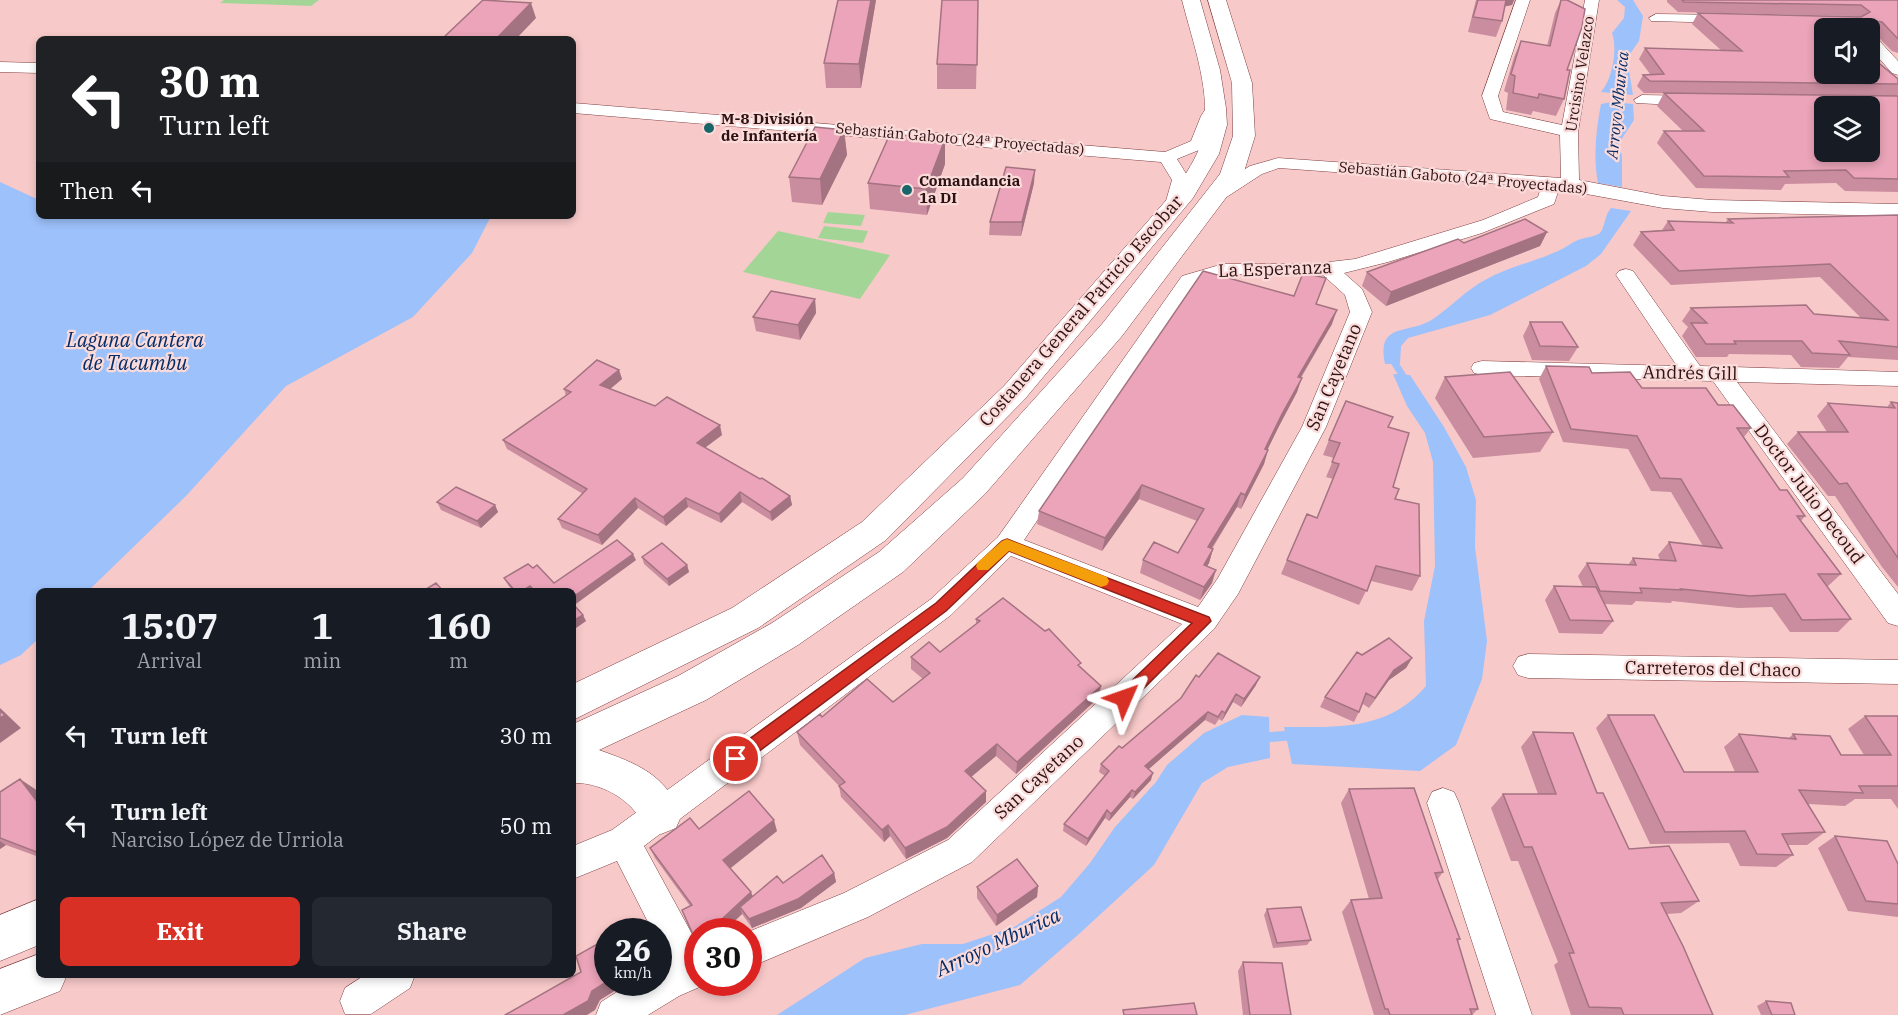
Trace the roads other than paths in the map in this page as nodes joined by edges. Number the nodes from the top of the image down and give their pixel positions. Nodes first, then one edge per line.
1 (1191, 0) edge
2 (1217, 0) edge
3 (1523, 0) edge
4 (1592, 0) edge
5 (1656, 18) dead end
6 (1749, 20) edge
7 (1880, 50) edge
8 (0, 67) edge
9 (36, 68) edge
10 (1898, 70) edge
11 (1642, 100) dead end
12 (1712, 101) edge
13 (1216, 106) junction
14 (576, 108) edge
15 (1569, 132) junction
16 (1244, 136) junction
17 (1167, 156) junction
18 (1278, 163) junction
19 (1560, 183) junction
20 (1215, 196) junction
21 (1173, 208) junction
22 (1898, 210) edge
23 (1328, 269) junction
24 (1626, 274) dead end
25 (1482, 368) dead end
26 (1693, 373) junction
27 (1719, 374) junction
28 (1898, 379) edge
29 (1007, 544) junction
30 (1898, 615) edge
31 (1204, 621) junction
32 (1528, 666) dead end
33 (1898, 672) edge
34 (576, 702) edge
35 (576, 742) edge
36 (576, 764) edge
37 (1443, 804) dead end
38 (661, 814) junction
39 (624, 841) junction
40 (576, 862) edge
41 (36, 923) edge
42 (0, 938) edge
43 (762, 945) edge
44 (684, 952) edge
45 (684, 976) edge
46 (37, 978) edge
47 (392, 978) edge
48 (0, 993) edge
49 (358, 1001) dead end
50 (614, 1015) edge
51 (1515, 1015) edge

1 - 13 highway, Costanera General Patricio Escobar
2 - 16 highway, Costanera General Patricio Escobar
3 - 15 street
4 - 15 street, Urcisino Velazco
5 - 6 street
7 - 10 street
8 - 9 street
11 - 12 street
13 - 17 street
13 - 21 highway, Costanera General Patricio Escobar
14 - 17 street, Sebastián Gaboto (24ª Proyectadas)
15 - 19 street, Urcisino Velazco
16 - 18 street
16 - 20 highway, Costanera General Patricio Escobar
17 - 21 street
18 - 19 street, Sebastián Gaboto (24ª Proyectadas)
18 - 20 street
19 - 22 street, Sebastián Gaboto (24ª Proyectadas)
19 - 23 street, La Esperanza
20 - 35 highway, Costanera General Patricio Escobar
21 - 34 highway, Costanera General Patricio Escobar
23 - 29 street, La Esperanza
23 - 31 street, San Cayetano
24 - 26 street
25 - 26 street, Andrés Gill
26 - 27 street, Andrés Gill
27 - 28 street, Andrés Gill
27 - 30 street, Doctor Julio Decoud
29 - 31 street
29 - 38 street, La Esperanza
31 - 43 street, San Cayetano
32 - 33 street, Carreteros del Chaco
36 - 38 highway
37 - 51 street
38 - 39 street, La Esperanza
39 - 40 street, La Esperanza
39 - 44 street
41 - 42 highway
45 - 50 street
46 - 48 highway
47 - 49 street

